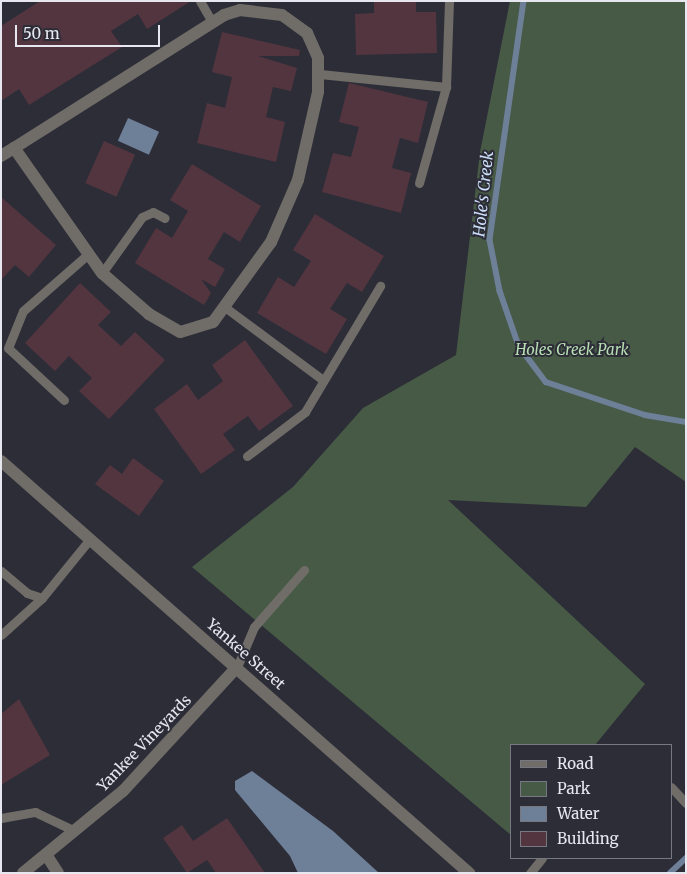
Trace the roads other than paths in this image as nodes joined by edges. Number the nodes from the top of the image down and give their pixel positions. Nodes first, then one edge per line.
1 (200, 1) edge
2 (449, 1) edge
3 (212, 22) junction
4 (320, 74) junction
5 (446, 86) junction
6 (14, 148) junction
7 (1, 156) edge
8 (419, 183) dead end
9 (165, 218) dead end
10 (87, 255) junction
11 (102, 273) junction
12 (380, 286) dead end
13 (226, 308) junction
14 (323, 380) junction
15 (64, 400) dead end
16 (247, 456) dead end
17 (1, 461) edge
18 (90, 539) junction
19 (304, 570) dead end
20 (1, 571) edge
21 (42, 598) junction
22 (1, 636) edge
23 (237, 667) junction
24 (672, 788) edge
25 (686, 804) edge
26 (1, 818) edge
27 (75, 832) junction
28 (48, 856) junction
29 (541, 859) edge
30 (29, 871) edge
31 (58, 873) edge
32 (469, 873) edge
33 (530, 873) edge

1 - 3 lane
2 - 5 lane
3 - 4 street
3 - 6 street
4 - 5 lane
4 - 13 street
5 - 8 lane
6 - 7 street
6 - 10 street
9 - 11 lane
10 - 11 street
10 - 15 lane
11 - 13 street
12 - 14 lane
13 - 14 lane
14 - 16 lane
17 - 18 street, Yankee Street
18 - 21 lane
18 - 23 street, Yankee Street
19 - 23 lane
20 - 21 lane
21 - 22 lane
23 - 27 street, Yankee Vineyards
23 - 32 street, Yankee Street
24 - 25 lane
26 - 27 lane
27 - 28 street, Yankee Vineyards
28 - 30 street, Yankee Vineyards
28 - 31 street
29 - 33 lane

